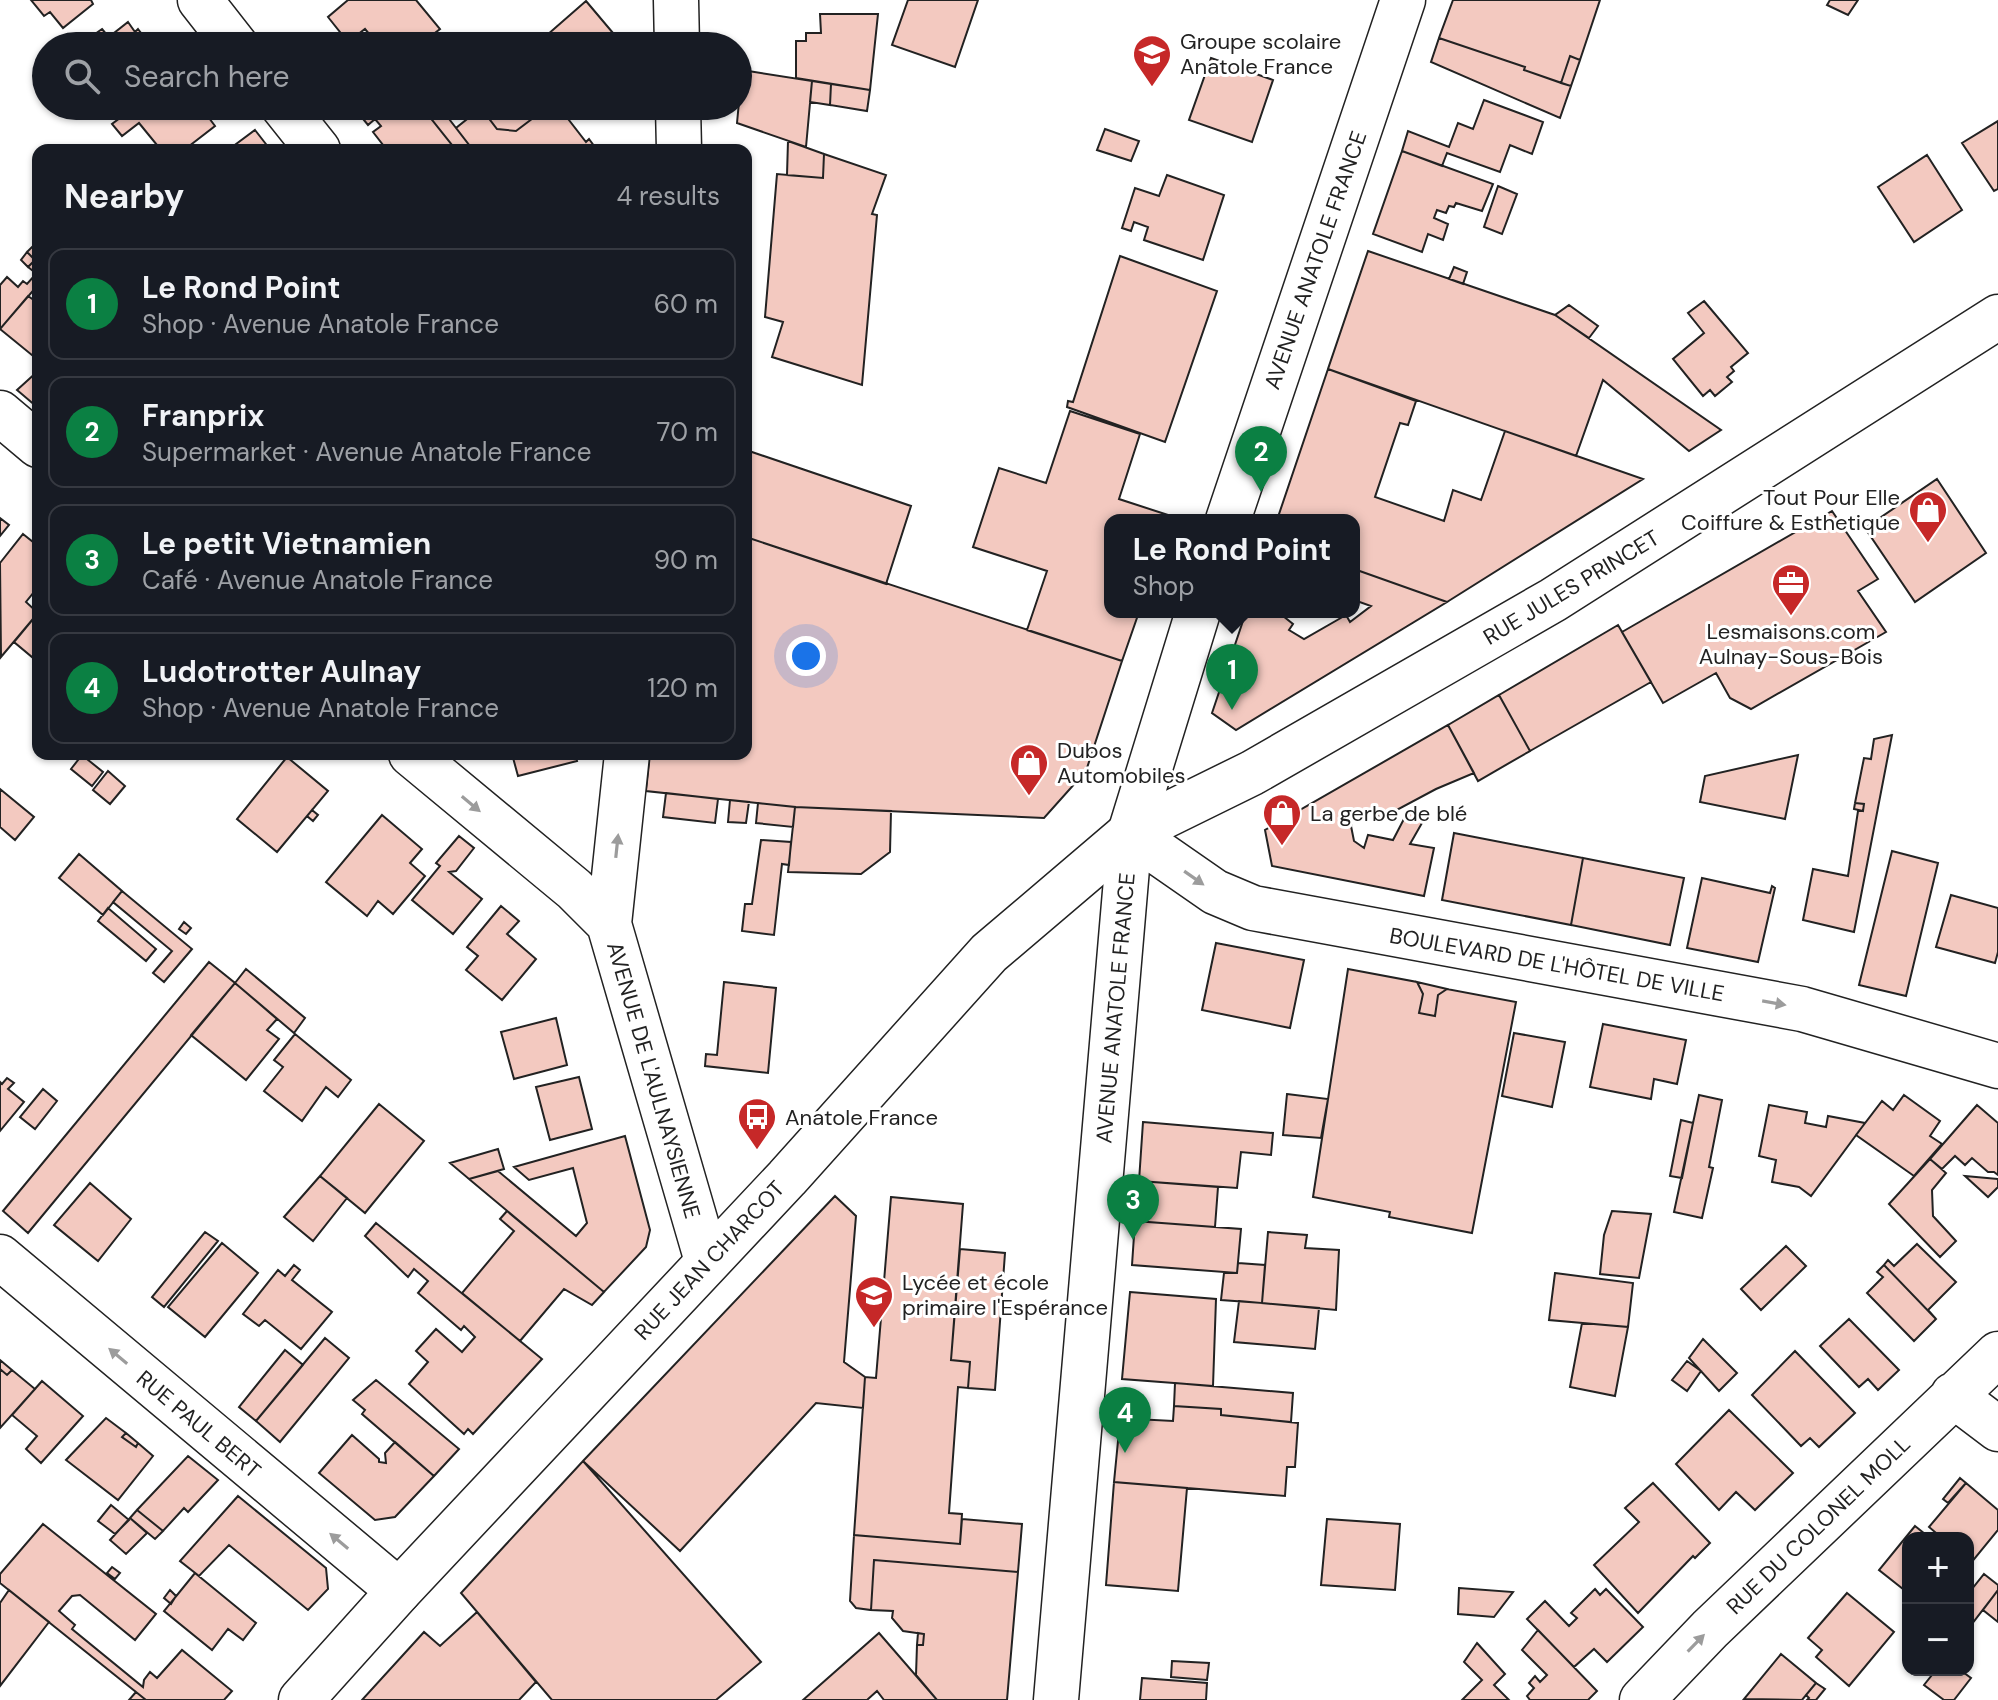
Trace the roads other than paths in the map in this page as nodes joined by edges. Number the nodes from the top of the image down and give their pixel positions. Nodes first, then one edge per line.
1 (200, 0) edge
2 (676, 0) edge
3 (1403, 0) edge
4 (225, 32) edge
5 (677, 32) edge
6 (294, 120) edge
7 (678, 120) edge
8 (313, 144) edge
9 (679, 144) edge
10 (1998, 317) edge
11 (0, 413) edge
12 (32, 440) edge
13 (1230, 514) edge
14 (1196, 618) edge
15 (418, 760) edge
16 (626, 760) edge
17 (1130, 833) junction
18 (609, 924) junction
19 (1998, 1066) edge
20 (0, 1257) edge
21 (707, 1261) junction
22 (1998, 1354) edge
23 (1953, 1395) junction
24 (1998, 1429) edge
25 (399, 1591) junction
26 (1646, 1699) edge
27 (301, 1700) edge
28 (1056, 1700) edge

1 - 4 street
2 - 5 street
3 - 13 street, AVENUE ANATOLE FRANCE
6 - 8 street
7 - 9 street
10 - 17 street, RUE JULES PRINCET
11 - 12 street
14 - 17 street, AVENUE ANATOLE FRANCE
15 -> 18 street
18 -> 16 street, AVENUE DE L'AULNAYSIENNE
17 -> 19 street, BOULEVARD DE L'HÔTEL DE VILLE
17 - 21 street, RUE JEAN CHARCOT
17 - 28 street, AVENUE ANATOLE FRANCE
18 - 21 street, AVENUE DE L'AULNAYSIENNE
25 -> 20 street, RUE PAUL BERT
21 - 25 street, RUE JEAN CHARCOT
22 - 23 street, RUE DU COLONEL MOLL
23 - 24 street
26 -> 23 street, RUE DU COLONEL MOLL
25 - 27 street, RUE JEAN CHARCOT

